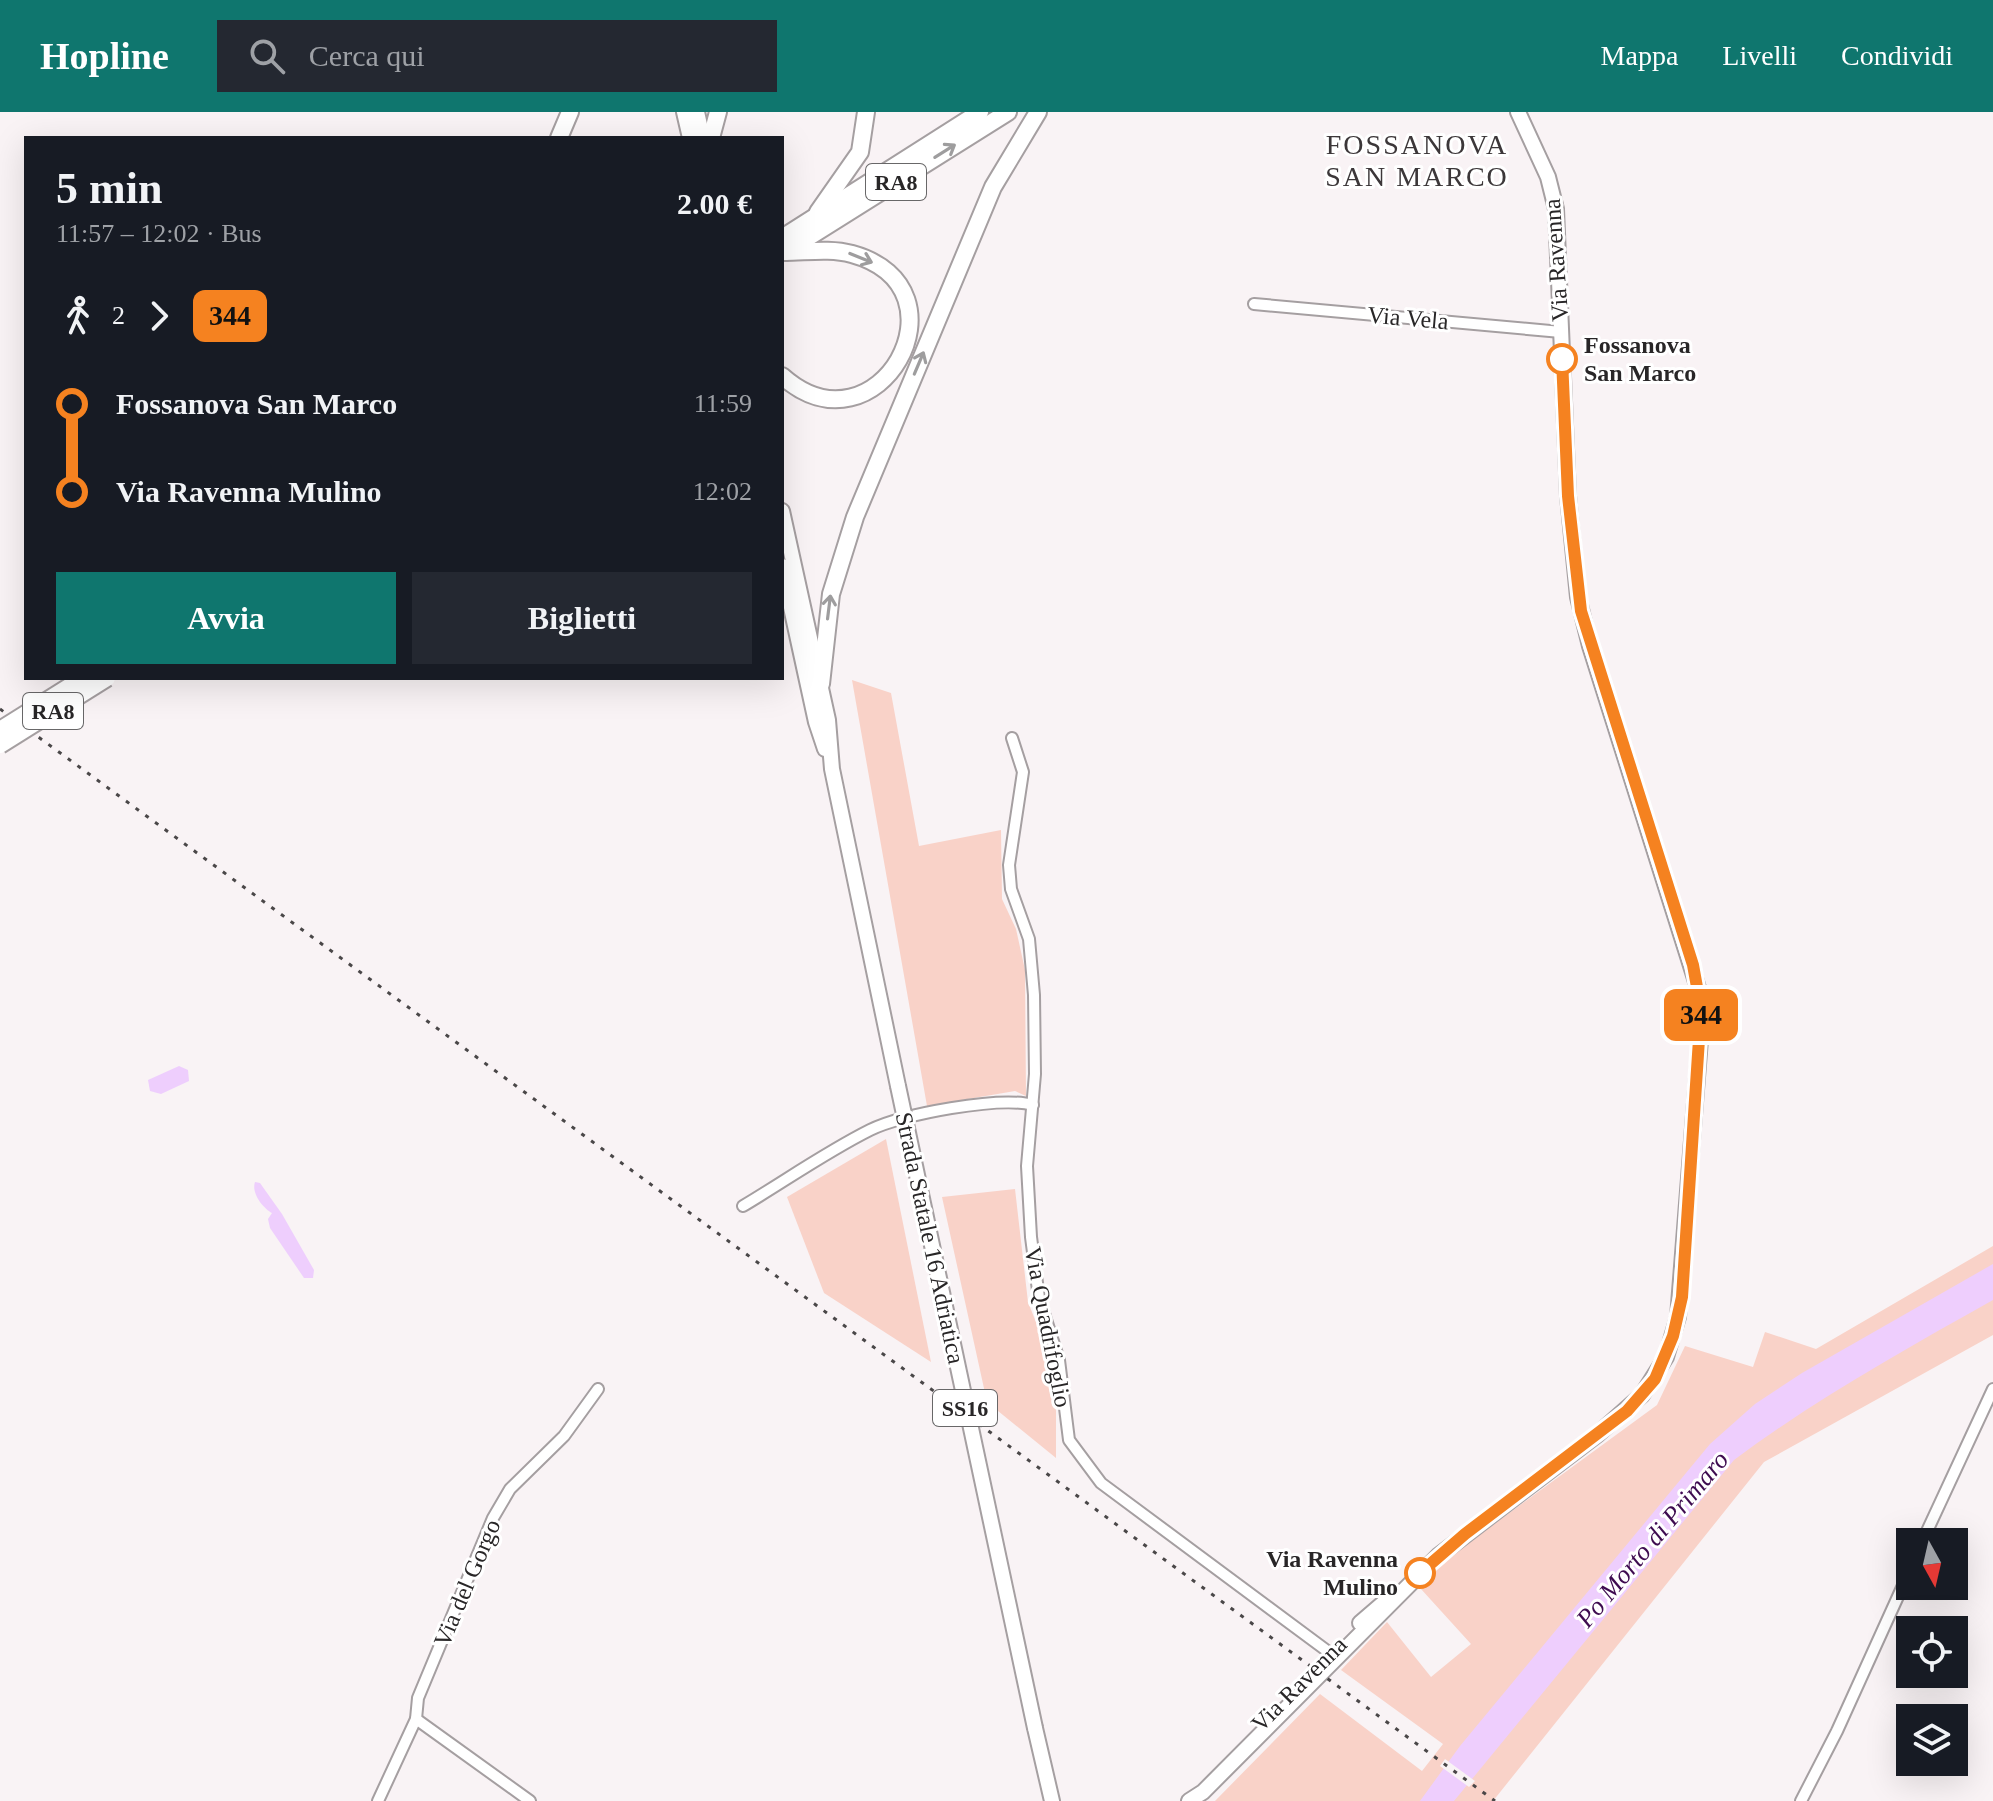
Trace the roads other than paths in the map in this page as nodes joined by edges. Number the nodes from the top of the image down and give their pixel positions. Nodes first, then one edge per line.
1 (570, 112) edge
2 (684, 112) edge
3 (697, 112) edge
4 (718, 112) edge
5 (866, 112) edge
6 (980, 112) edge
7 (1008, 112) edge
8 (1038, 112) edge
9 (1518, 112) edge
10 (560, 136) edge
11 (690, 136) edge
12 (703, 136) edge
13 (712, 136) edge
14 (814, 218) junction
15 (784, 247) edge
16 (784, 247) edge
17 (784, 248) edge
18 (1254, 304) dead end
19 (1561, 332) junction
20 (784, 378) edge
21 (784, 520) edge
22 (784, 578) edge
23 (80, 680) edge
24 (104, 680) edge
25 (821, 684) junction
26 (0, 730) edge
27 (1012, 738) dead end
28 (0, 745) edge
29 (832, 769) junction
30 (1033, 1105) junction
31 (743, 1206) dead end
32 (598, 1389) dead end
33 (1993, 1389) edge
34 (1928, 1528) edge
35 (1419, 1575) junction
36 (1897, 1600) edge
37 (1330, 1653) junction
38 (416, 1719) junction
39 (378, 1801) edge
40 (530, 1801) edge
41 (1052, 1801) edge
42 (1188, 1801) edge
43 (1801, 1801) edge

1 - 10 highway
2 - 11 main road
3 - 12 main road
4 - 13 highway
5 - 14 highway
6 - 14 highway, RA8
16 -> 7 highway, RA8
25 -> 8 highway
9 - 19 main road, Via Ravenna
14 - 15 highway, RA8
17 -> 20 highway
18 - 19 street, Via Vela
19 - 35 main road, Via Ravenna
21 - 25 main road, Strada Statale 16 Adriatica / SS16
22 - 29 main road, Strada Statale 16 Adriatica / SS16
23 - 26 highway, RA8, bridge
24 - 28 highway, RA8, bridge
25 - 29 main road, Strada Statale 16 Adriatica / SS16
27 - 30 street, Via Quadrifoglio
29 - 41 main road, Strada Statale 16 Adriatica / SS16, bridge
30 - 31 street
30 - 37 street, Via Quadrifoglio
32 - 38 street, Via del Gorgo
33 - 34 street
35 - 37 main road, Via Ravenna
35 - 42 main road, Via Ravenna
36 - 43 street
37 - 42 main road, Via Ravenna
38 - 39 street, Via del Gorgo
38 - 40 street

